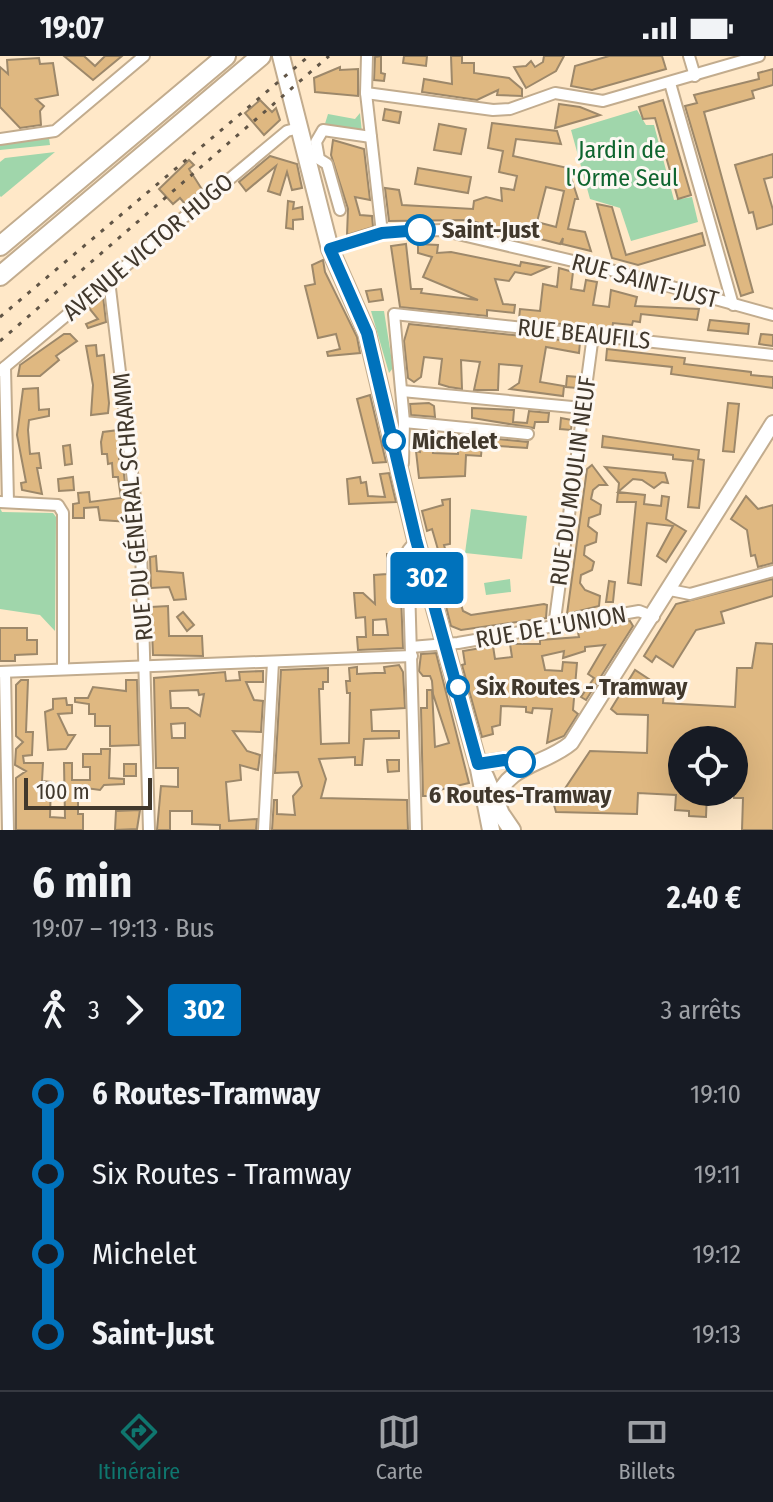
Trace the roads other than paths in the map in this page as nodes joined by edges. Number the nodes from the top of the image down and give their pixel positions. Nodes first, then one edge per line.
1 (144, 56) edge
2 (226, 56) edge
3 (261, 56) edge
4 (281, 56) edge
5 (367, 56) edge
6 (689, 56) edge
7 (759, 56) edge
8 (695, 76) junction
9 (670, 83) junction
10 (366, 93) junction
11 (299, 128) junction
12 (371, 137) junction
13 (0, 139) edge
14 (340, 210) dead end
15 (382, 233) junction
16 (0, 246) edge
17 (330, 249) junction
18 (0, 276) edge
19 (109, 280) junction
20 (733, 305) junction
21 (773, 315) edge
22 (593, 335) junction
23 (773, 355) edge
24 (3, 369) edge
25 (402, 391) junction
26 (583, 408) junction
27 (404, 422) junction
28 (773, 423) edge
29 (528, 434) dead end
30 (403, 475) junction
31 (4, 502) edge
32 (416, 540) junction
33 (773, 571) edge
34 (670, 590) junction
35 (654, 617) junction
36 (554, 627) junction
37 (448, 644) junction
38 (411, 652) junction
39 (273, 662) junction
40 (147, 665) junction
41 (63, 668) junction
42 (2, 672) edge
43 (478, 764) junction
44 (531, 764) junction
45 (496, 801) junction
46 (8, 830) edge
47 (149, 830) edge
48 (264, 830) edge
49 (416, 830) edge
50 (491, 830) edge
51 (512, 830) edge

1 - 13 street
2 - 16 highway
3 - 18 highway
4 - 11 main road
5 - 10 street
6 - 8 street
7 - 8 street
8 - 9 street
9 - 10 street
9 - 20 street
10 - 12 street
11 - 17 main road
11 - 19 street, AVENUE VICTOR HUGO
12 - 14 street
12 - 15 street
15 - 17 street, RUE SAINT-JUST
15 - 20 street, RUE SAINT-JUST
17 - 30 main road
19 - 24 street, AVENUE VICTOR HUGO
19 - 40 street, RUE DU GÉNÉRAL SCHRAMM
20 - 21 street, RUE SAINT-JUST
22 - 23 street, RUE BEAUFILS
22 - 25 street, RUE BEAUFILS
22 - 26 street, RUE DU MOULIN NEUF
24 - 31 street
25 - 26 street
25 - 27 street
26 - 36 street, RUE DU MOULIN NEUF
27 - 29 street
27 - 30 street
28 - 34 main road
30 - 32 main road
31 - 41 street
32 - 37 main road
32 - 38 street
33 - 34 street
34 - 35 main road
35 - 36 street, RUE DE L'UNION
35 - 44 main road
36 - 37 street, RUE DE L'UNION
37 - 38 street, RUE DE L'UNION
37 - 43 main road
38 - 39 street, RUE DE L'UNION
38 - 49 street
39 - 40 street, RUE DE L'UNION
39 - 48 street
40 - 41 street, RUE DE L'UNION
40 - 47 street, RUE DU GÉNÉRAL SCHRAMM
41 - 42 street, RUE DE L'UNION
42 - 46 street
43 - 44 main road
43 - 45 main road
43 - 50 main road
44 - 45 main road
45 - 51 main road

